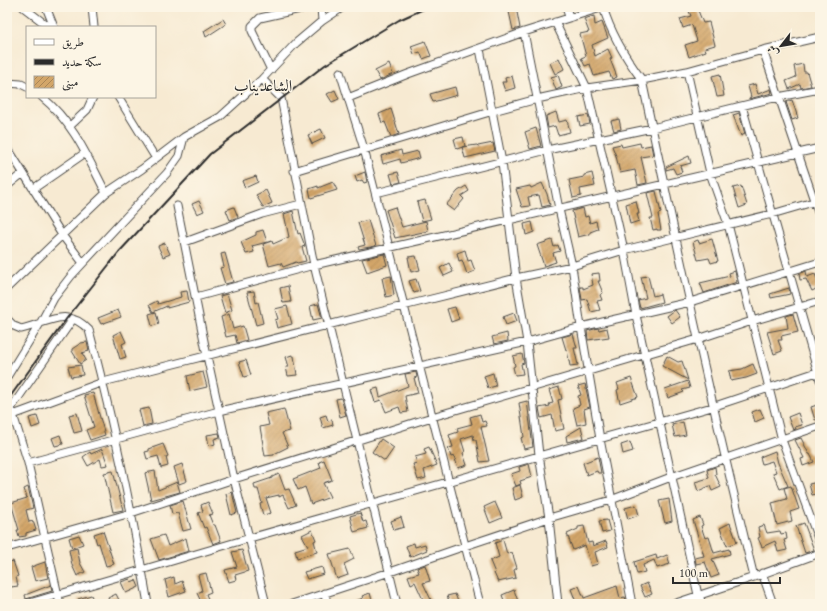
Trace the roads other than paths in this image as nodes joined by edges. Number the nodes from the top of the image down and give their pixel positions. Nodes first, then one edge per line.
1 (23, 7) edge
2 (46, 7) edge
3 (92, 7) edge
4 (309, 7) edge
5 (321, 7) edge
6 (343, 7) edge
7 (566, 7) edge
8 (603, 7) edge
9 (569, 17) junction
10 (322, 21) junction
11 (555, 22) junction
12 (48, 26) edge
13 (54, 26) edge
14 (94, 26) edge
15 (524, 32) junction
16 (820, 37) edge
17 (480, 49) junction
18 (763, 50) junction
19 (271, 70) junction
20 (687, 71) junction
21 (340, 72) dead end
22 (262, 79) junction
23 (642, 80) junction
24 (7, 84) edge
25 (26, 86) edge
26 (587, 88) junction
27 (820, 89) edge
28 (778, 97) junction
29 (43, 98) edge
30 (93, 98) edge
31 (119, 98) edge
32 (348, 98) junction
33 (537, 99) junction
34 (742, 106) junction
35 (492, 111) junction
36 (697, 117) junction
37 (70, 126) junction
38 (652, 128) junction
39 (184, 137) junction
40 (600, 139) junction
41 (7, 147) edge
42 (820, 148) edge
43 (364, 149) junction
44 (547, 150) junction
45 (798, 152) junction
46 (85, 153) junction
47 (156, 157) junction
48 (502, 162) junction
49 (758, 162) junction
50 (294, 171) junction
51 (23, 173) junction
52 (710, 173) junction
53 (664, 184) junction
54 (7, 186) edge
55 (33, 189) junction
56 (106, 193) junction
57 (376, 193) junction
58 (612, 196) junction
59 (817, 201) edge
60 (301, 204) junction
61 (177, 206) dead end
62 (559, 209) junction
63 (772, 214) junction
64 (820, 218) edge
65 (509, 220) junction
66 (728, 224) junction
67 (62, 235) junction
68 (675, 238) junction
69 (184, 242) junction
70 (390, 248) junction
71 (624, 250) junction
72 (83, 262) junction
73 (820, 262) edge
74 (314, 265) junction
75 (572, 266) junction
76 (789, 272) junction
77 (516, 278) junction
78 (744, 286) junction
79 (7, 288) edge
80 (196, 297) junction
81 (820, 300) edge
82 (690, 302) junction
83 (403, 306) junction
84 (799, 307) junction
85 (636, 315) junction
86 (7, 318) edge
87 (73, 319) junction
88 (752, 320) junction
89 (41, 322) junction
90 (328, 325) junction
91 (581, 327) junction
92 (698, 339) junction
93 (527, 342) junction
94 (644, 354) junction
95 (207, 356) junction
96 (419, 365) junction
97 (588, 372) junction
98 (819, 372) edge
99 (7, 377) edge
100 (820, 380) edge
101 (103, 382) junction
102 (343, 382) junction
103 (769, 387) junction
104 (532, 388) junction
105 (712, 407) junction
106 (219, 411) junction
107 (10, 412) edge
108 (432, 417) junction
109 (659, 421) junction
110 (820, 426) edge
111 (116, 438) junction
112 (600, 439) junction
113 (782, 440) junction
114 (357, 441) junction
115 (540, 455) junction
116 (725, 460) junction
117 (28, 463) junction
118 (671, 478) junction
119 (234, 479) junction
120 (449, 481) junction
121 (611, 500) junction
122 (373, 503) junction
123 (131, 513) junction
124 (549, 518) junction
125 (45, 538) junction
126 (250, 538) junction
127 (820, 544) edge
128 (465, 546) junction
129 (7, 548) edge
130 (820, 553) edge
131 (142, 570) junction
132 (390, 572) junction
133 (762, 573) junction
134 (754, 577) junction
135 (324, 593) junction
136 (58, 595) junction
137 (698, 595) junction
138 (26, 604) edge
139 (60, 604) edge
140 (148, 604) edge
141 (266, 604) edge
142 (292, 604) edge
143 (328, 604) edge
144 (397, 604) edge
145 (480, 604) edge
146 (558, 604) edge
147 (632, 604) edge
148 (673, 604) edge
149 (702, 604) edge
150 (773, 604) edge

1 - 12 street
2 - 13 street
3 - 14 street
4 - 19 street
5 - 10 street
6 - 10 street
7 - 9 street
8 - 9 street
8 - 23 street
9 - 11 street
10 - 19 street
11 - 15 street
11 - 26 street
15 - 17 street
15 - 33 street
16 - 18 street
17 - 32 street
17 - 35 street
18 - 20 street
18 - 28 street
19 - 22 street
20 - 23 street
20 - 36 street
21 - 32 street
22 - 39 street
22 - 50 street
23 - 26 street
23 - 38 street
24 - 25 street
26 - 33 street
26 - 40 street
27 - 28 street
28 - 34 street
28 - 45 street
29 - 37 street
30 - 37 street
31 - 47 street
32 - 43 street
33 - 35 street
33 - 44 street
34 - 36 street
34 - 49 street
35 - 43 street
35 - 48 street
36 - 38 street
36 - 52 street
37 - 46 street
38 - 40 street
38 - 53 street
39 - 47 street
39 - 72 street
40 - 44 street
40 - 58 street
41 - 51 street
42 - 45 street
43 - 50 street
43 - 57 street
44 - 48 street
44 - 62 street
45 - 49 street
45 - 59 street
46 - 55 street
46 - 56 street
47 - 56 street
48 - 57 street
48 - 65 street
49 - 52 street
49 - 63 street
50 - 60 street
51 - 54 street
51 - 55 street
52 - 53 street
52 - 66 street
53 - 58 street
53 - 68 street
55 - 67 street
56 - 67 street
57 - 70 street
58 - 62 street
58 - 71 street
59 - 63 street
59 - 64 street
60 - 69 street
60 - 74 street
61 - 69 street
62 - 65 street
62 - 75 street
63 - 66 street
63 - 76 street
65 - 70 street
65 - 77 street
66 - 68 street
66 - 78 street
67 - 72 street
67 - 79 street
68 - 71 street
68 - 82 street
69 - 80 street
70 - 74 street
70 - 83 street
71 - 75 street
71 - 85 street
72 - 89 street
73 - 76 street
74 - 80 street
74 - 90 street
75 - 77 street
75 - 91 street
76 - 78 street
76 - 84 street
77 - 83 street
77 - 93 street
78 - 82 street
78 - 88 street
80 - 95 street
81 - 84 street
82 - 85 street
82 - 92 street
83 - 90 street
83 - 96 street
84 - 88 street
84 - 98 street
85 - 91 street
85 - 94 street
86 - 89 street
87 - 89 street
87 - 101 street
87 - 107 street
88 - 92 street
88 - 103 street
89 - 99 street
90 - 95 street
90 - 102 street
91 - 93 street
91 - 97 street
92 - 94 street
92 - 105 street
93 - 96 street
93 - 104 street
94 - 97 street
94 - 109 street
95 - 101 street
95 - 106 street
96 - 102 street
96 - 108 street
97 - 104 street
97 - 112 street
98 - 100 street
98 - 103 street
101 - 107 street
101 - 111 street
102 - 106 street
102 - 114 street
103 - 105 street
103 - 113 street
104 - 108 street
104 - 115 street
105 - 109 street
105 - 116 street
106 - 111 street
106 - 119 street
107 - 117 street
108 - 114 street
108 - 120 street
109 - 112 street
109 - 118 street
110 - 113 street
111 - 117 street
111 - 123 street
112 - 115 street
112 - 121 street
113 - 116 street
113 - 127 street
114 - 119 street
114 - 122 street
115 - 120 street
115 - 124 street
116 - 118 street
116 - 134 street
117 - 125 street
118 - 121 street
118 - 137 street
119 - 123 street
119 - 126 street
120 - 122 street
120 - 128 street
121 - 124 street
121 - 147 street
122 - 126 street
122 - 132 street
123 - 125 street
123 - 131 street
124 - 128 street
124 - 146 street
125 - 129 street
125 - 136 street
126 - 131 street
126 - 141 street
128 - 132 street
128 - 145 street
130 - 133 street
131 - 136 street
131 - 140 street
132 - 135 street
132 - 144 street
133 - 134 street
133 - 150 street
134 - 137 street
135 - 142 street
135 - 143 street
136 - 138 street
136 - 139 street
137 - 148 street
137 - 149 street

